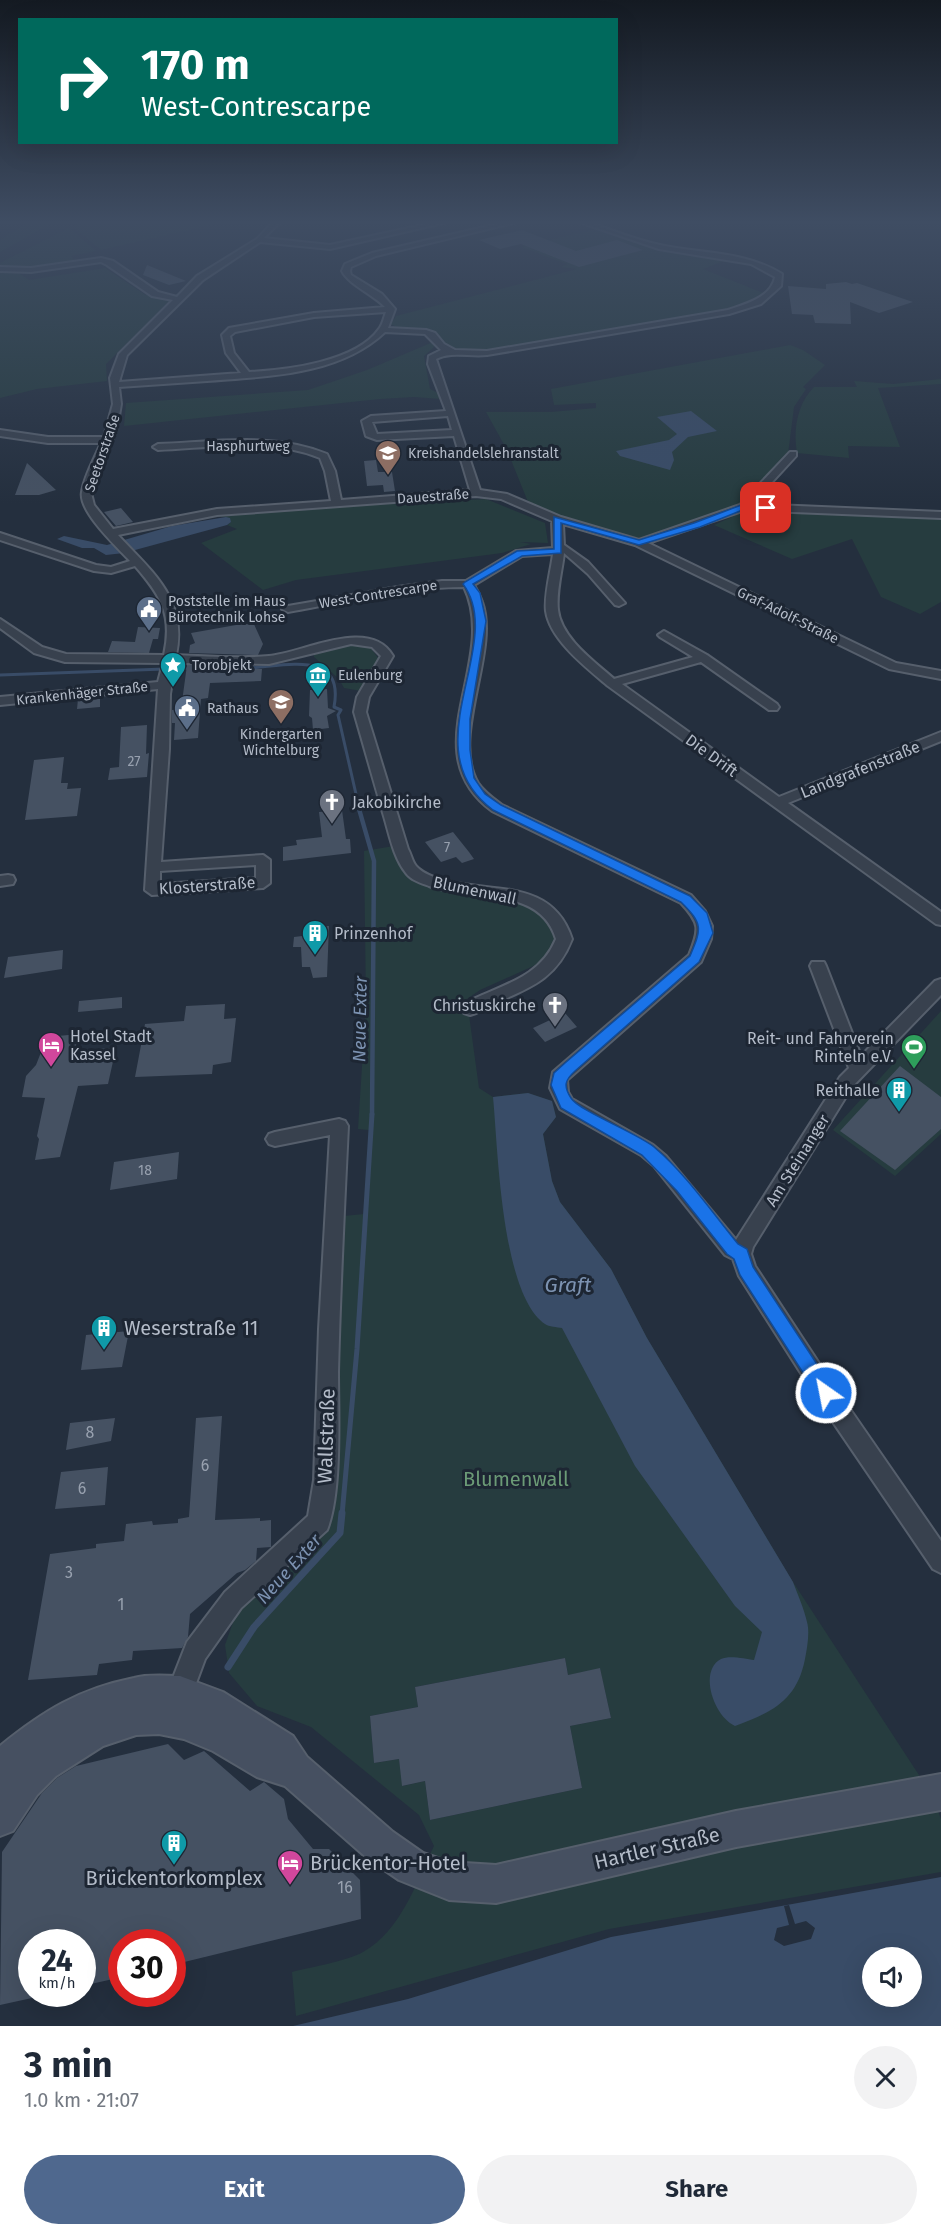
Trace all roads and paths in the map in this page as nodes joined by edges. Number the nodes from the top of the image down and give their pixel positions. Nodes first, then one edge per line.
1 (161, 316) edge
2 (311, 316) edge
3 (390, 316) edge
4 (701, 316) edge
5 (384, 330) junction
6 (447, 350) junction
7 (247, 375) junction
8 (115, 385) junction
9 (451, 414) junction
10 (115, 417) junction
11 (0, 433) edge
12 (457, 433) junction
13 (107, 440) junction
14 (66, 441) junction
15 (158, 447) dead end
16 (793, 454) dead end
17 (476, 493) junction
18 (336, 502) junction
19 (744, 507) junction
20 (941, 515) edge
21 (557, 519) junction
22 (113, 535) junction
23 (0, 536) edge
24 (639, 543) junction
25 (559, 549) junction
26 (134, 558) junction
27 (468, 584) junction
28 (619, 603) dead end
29 (288, 609) dead end
30 (0, 622) edge
31 (664, 634) dead end
32 (703, 658) junction
33 (167, 671) junction
34 (941, 675) edge
35 (612, 683) junction
36 (0, 701) edge
37 (773, 707) dead end
38 (941, 736) edge
39 (778, 802) junction
40 (153, 867) junction
41 (939, 916) edge
42 (818, 966) dead end
43 (941, 985) edge
44 (470, 1009) dead end
45 (858, 1069) junction
46 (275, 1139) dead end
47 (741, 1254) junction
48 (941, 1561) edge
49 (180, 1693) junction
50 (294, 1770) junction
51 (12, 1775) edge
52 (941, 1792) edge
53 (0, 1818) edge

1 - 8 street, Seetorstraße
2 - 7 street
3 - 5 street
4 - 6 street
5 - 6 street
5 - 7 street
6 - 9 street
7 - 8 street
8 - 10 street, Seetorstraße
9 - 12 street
9 - 12 street
10 - 13 street, Seetorstraße
10 - 14 street
11 - 14 street
12 - 17 street
13 - 14 street
13 - 22 street, Seetorstraße
15 - 18 street, Hasphurtweg
16 - 19 street
17 - 18 street, Dauestraße
17 - 21 street, Dauestraße
18 - 22 street, Dauestraße
19 - 20 street
19 - 24 street
21 - 24 street, Dauestraße
21 - 25 street, Die Drift
22 - 26 street, Seetorstraße
23 - 26 street
24 - 34 street, Graf-Adolf-Straße
25 - 27 street, West-Contrescarpe
25 - 28 street
25 - 35 street, Die Drift
26 - 33 street, Seetorstraße
27 - 29 street, West-Contrescarpe
27 - 47 street
30 - 33 street
31 - 32 street
32 - 35 street
32 - 37 street
33 - 36 street, Krankenhäger Straße
33 - 40 street, Klosterstraße
33 - 44 street, Blumenwall
35 - 39 street, Die Drift
38 - 39 street, Landgrafenstraße
39 - 41 street, Die Drift
40 - 40 street, Klosterstraße
42 - 45 street
43 - 45 street, Am Steinanger
45 - 47 street, Am Steinanger
46 - 49 street, Wallstraße
47 - 48 street
49 - 50 main road
49 - 51 main road
50 - 51 main road
50 - 52 main road, Hartler Straße
51 - 53 main road

